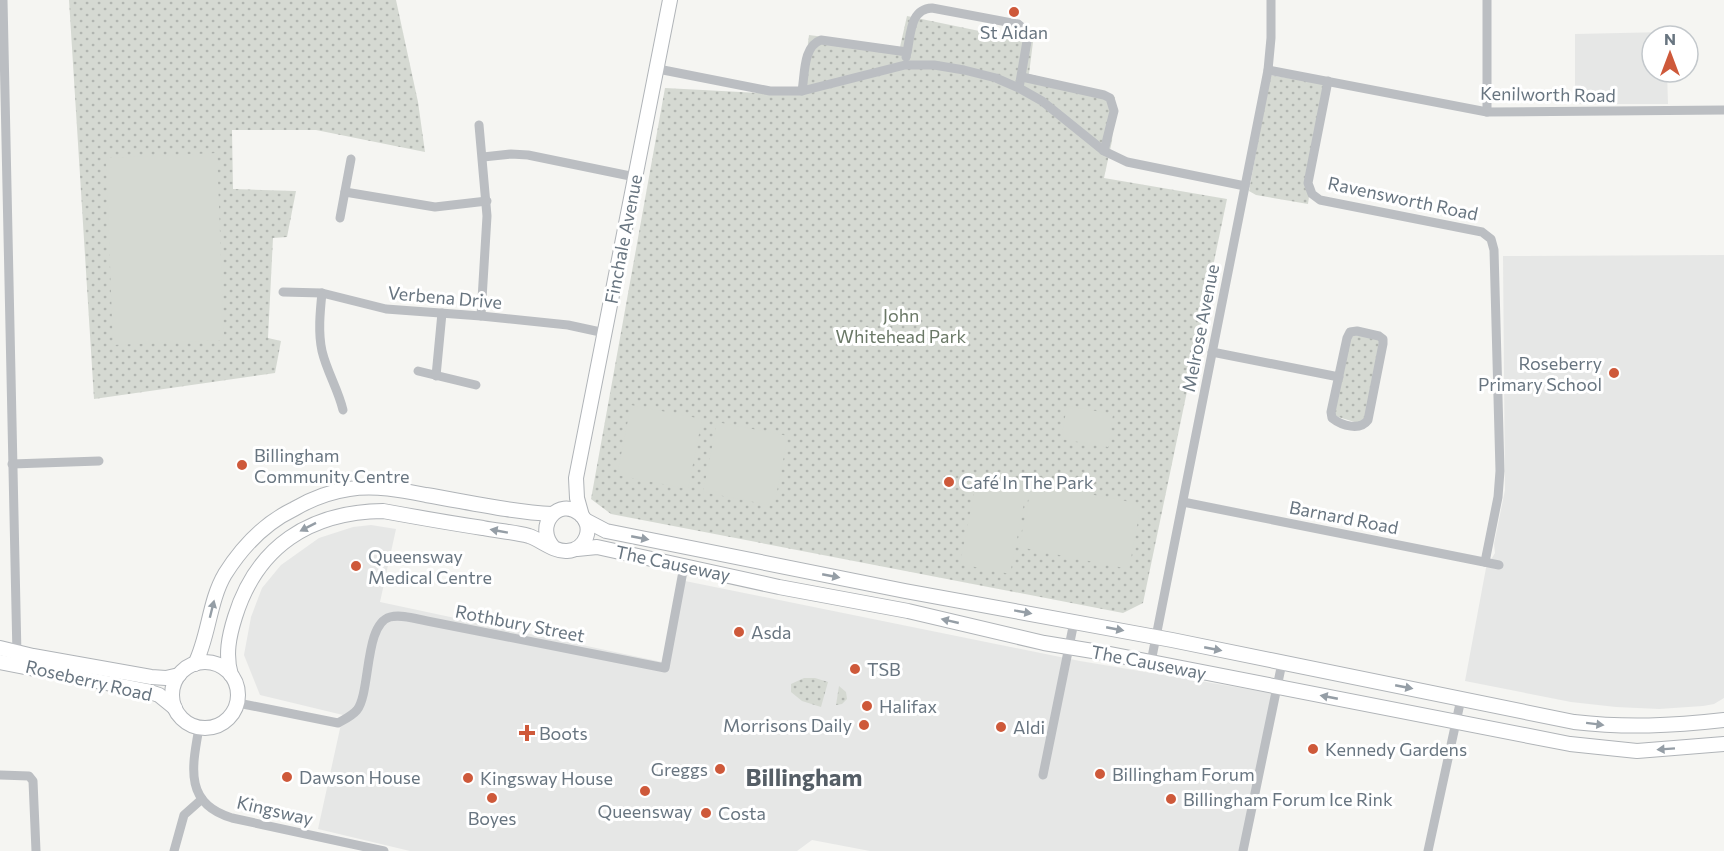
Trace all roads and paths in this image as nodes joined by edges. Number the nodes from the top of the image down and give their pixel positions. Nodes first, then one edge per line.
1 (3, 0) edge
2 (670, 0) edge
3 (1271, 0) edge
4 (1487, 0) edge
5 (907, 52) junction
6 (905, 65) junction
7 (658, 69) junction
8 (1268, 70) junction
9 (1022, 77) junction
10 (1328, 81) junction
11 (1019, 88) junction
12 (802, 91) junction
13 (1724, 110) edge
14 (1487, 112) junction
15 (479, 125) dead end
16 (1104, 151) junction
17 (483, 157) junction
18 (351, 159) dead end
19 (3, 163) edge
20 (635, 177) junction
21 (1245, 186) junction
22 (345, 192) junction
23 (487, 201) junction
24 (340, 218) dead end
25 (283, 292) dead end
26 (322, 293) junction
27 (442, 313) junction
28 (481, 316) junction
29 (605, 333) junction
30 (1212, 352) junction
31 (418, 371) dead end
32 (436, 376) junction
33 (1339, 376) junction
34 (476, 385) dead end
35 (343, 410) dead end
36 (99, 461) dead end
37 (12, 464) junction
38 (576, 478) junction
39 (1183, 502) junction
40 (556, 512) junction
41 (584, 518) junction
42 (554, 548) junction
43 (577, 549) junction
44 (1485, 562) junction
45 (1499, 565) dead end
46 (684, 566) junction
47 (1074, 622) junction
48 (1156, 637) junction
49 (1069, 647) junction
50 (0, 648) edge
51 (17, 658) junction
52 (0, 662) edge
53 (1151, 662) junction
54 (1282, 663) junction
55 (195, 664) junction
56 (179, 675) junction
57 (231, 675) junction
58 (1277, 686) junction
59 (1461, 699) junction
60 (238, 703) junction
61 (175, 708) junction
62 (1724, 720) edge
63 (1456, 722) junction
64 (199, 728) junction
65 (1724, 744) edge
66 (0, 775) edge
67 (1043, 775) dead end
68 (202, 799) junction
69 (36, 851) edge
70 (174, 851) edge
71 (384, 851) edge
72 (1243, 851) edge
73 (1428, 851) edge

1 - 19 street
2 - 7 street, Finchale Avenue
3 - 8 street, Melrose Avenue
4 - 14 street
5 - 6 street
5 - 9 street
5 - 12 street
6 - 11 street
6 - 12 street
7 - 12 street
7 - 20 street, Finchale Avenue
8 - 10 street, Kenilworth Road
8 - 21 street, Melrose Avenue
9 - 11 street
9 - 16 street
10 - 14 street, Kenilworth Road
10 - 44 street, Ravensworth Road
11 - 16 street
13 - 14 street, Kenilworth Road
15 - 17 street
16 - 21 street
17 - 20 street
17 - 23 street
18 - 22 street
19 - 37 street
20 - 29 street, Finchale Avenue
21 - 30 street, Melrose Avenue
22 - 23 street
22 - 24 street
23 - 28 street
25 - 26 street, Verbena Drive
26 - 27 street, Verbena Drive
26 - 35 street
27 - 28 street, Verbena Drive
27 - 32 street
28 - 29 street, Verbena Drive
29 - 38 street, Finchale Avenue
30 - 33 street
30 - 39 street, Melrose Avenue
31 - 32 street
32 - 34 street
33 - 33 street
36 - 37 street
37 - 51 street
38 - 40 street, Finchale Avenue
38 - 41 street, Finchale Avenue
39 - 44 street, Barnard Road
39 - 48 street, Melrose Avenue
40 - 41 street, The Causeway
40 - 42 street
55 -> 40 street, The Causeway
41 - 43 street
41 -> 47 street, The Causeway
42 - 43 street, The Causeway
42 -> 57 street, The Causeway
43 - 46 street, The Causeway
44 - 45 street, Barnard Road
49 -> 46 street, The Causeway
46 - 60 street, Rothbury Street
47 -> 48 street, The Causeway
47 - 49 street
48 - 53 street, Melrose Avenue
48 -> 54 street, The Causeway
49 - 53 street, The Causeway
49 - 67 street
50 - 51 street, Roseberry Road
51 - 52 street, Roseberry Road
51 - 56 street, Roseberry Road
51 - 61 street, Roseberry Road
53 - 58 street, The Causeway
54 - 58 street
54 -> 59 street, The Causeway
55 - 56 street
55 - 57 street
56 - 61 street
57 - 60 street
63 -> 58 street, The Causeway
58 - 72 street
59 -> 62 street, The Causeway
59 - 63 street
60 - 64 street
61 - 64 street
65 -> 63 street, The Causeway
63 - 73 street
64 - 68 street
66 - 69 street
68 - 70 street
68 - 71 street, Kingsway

